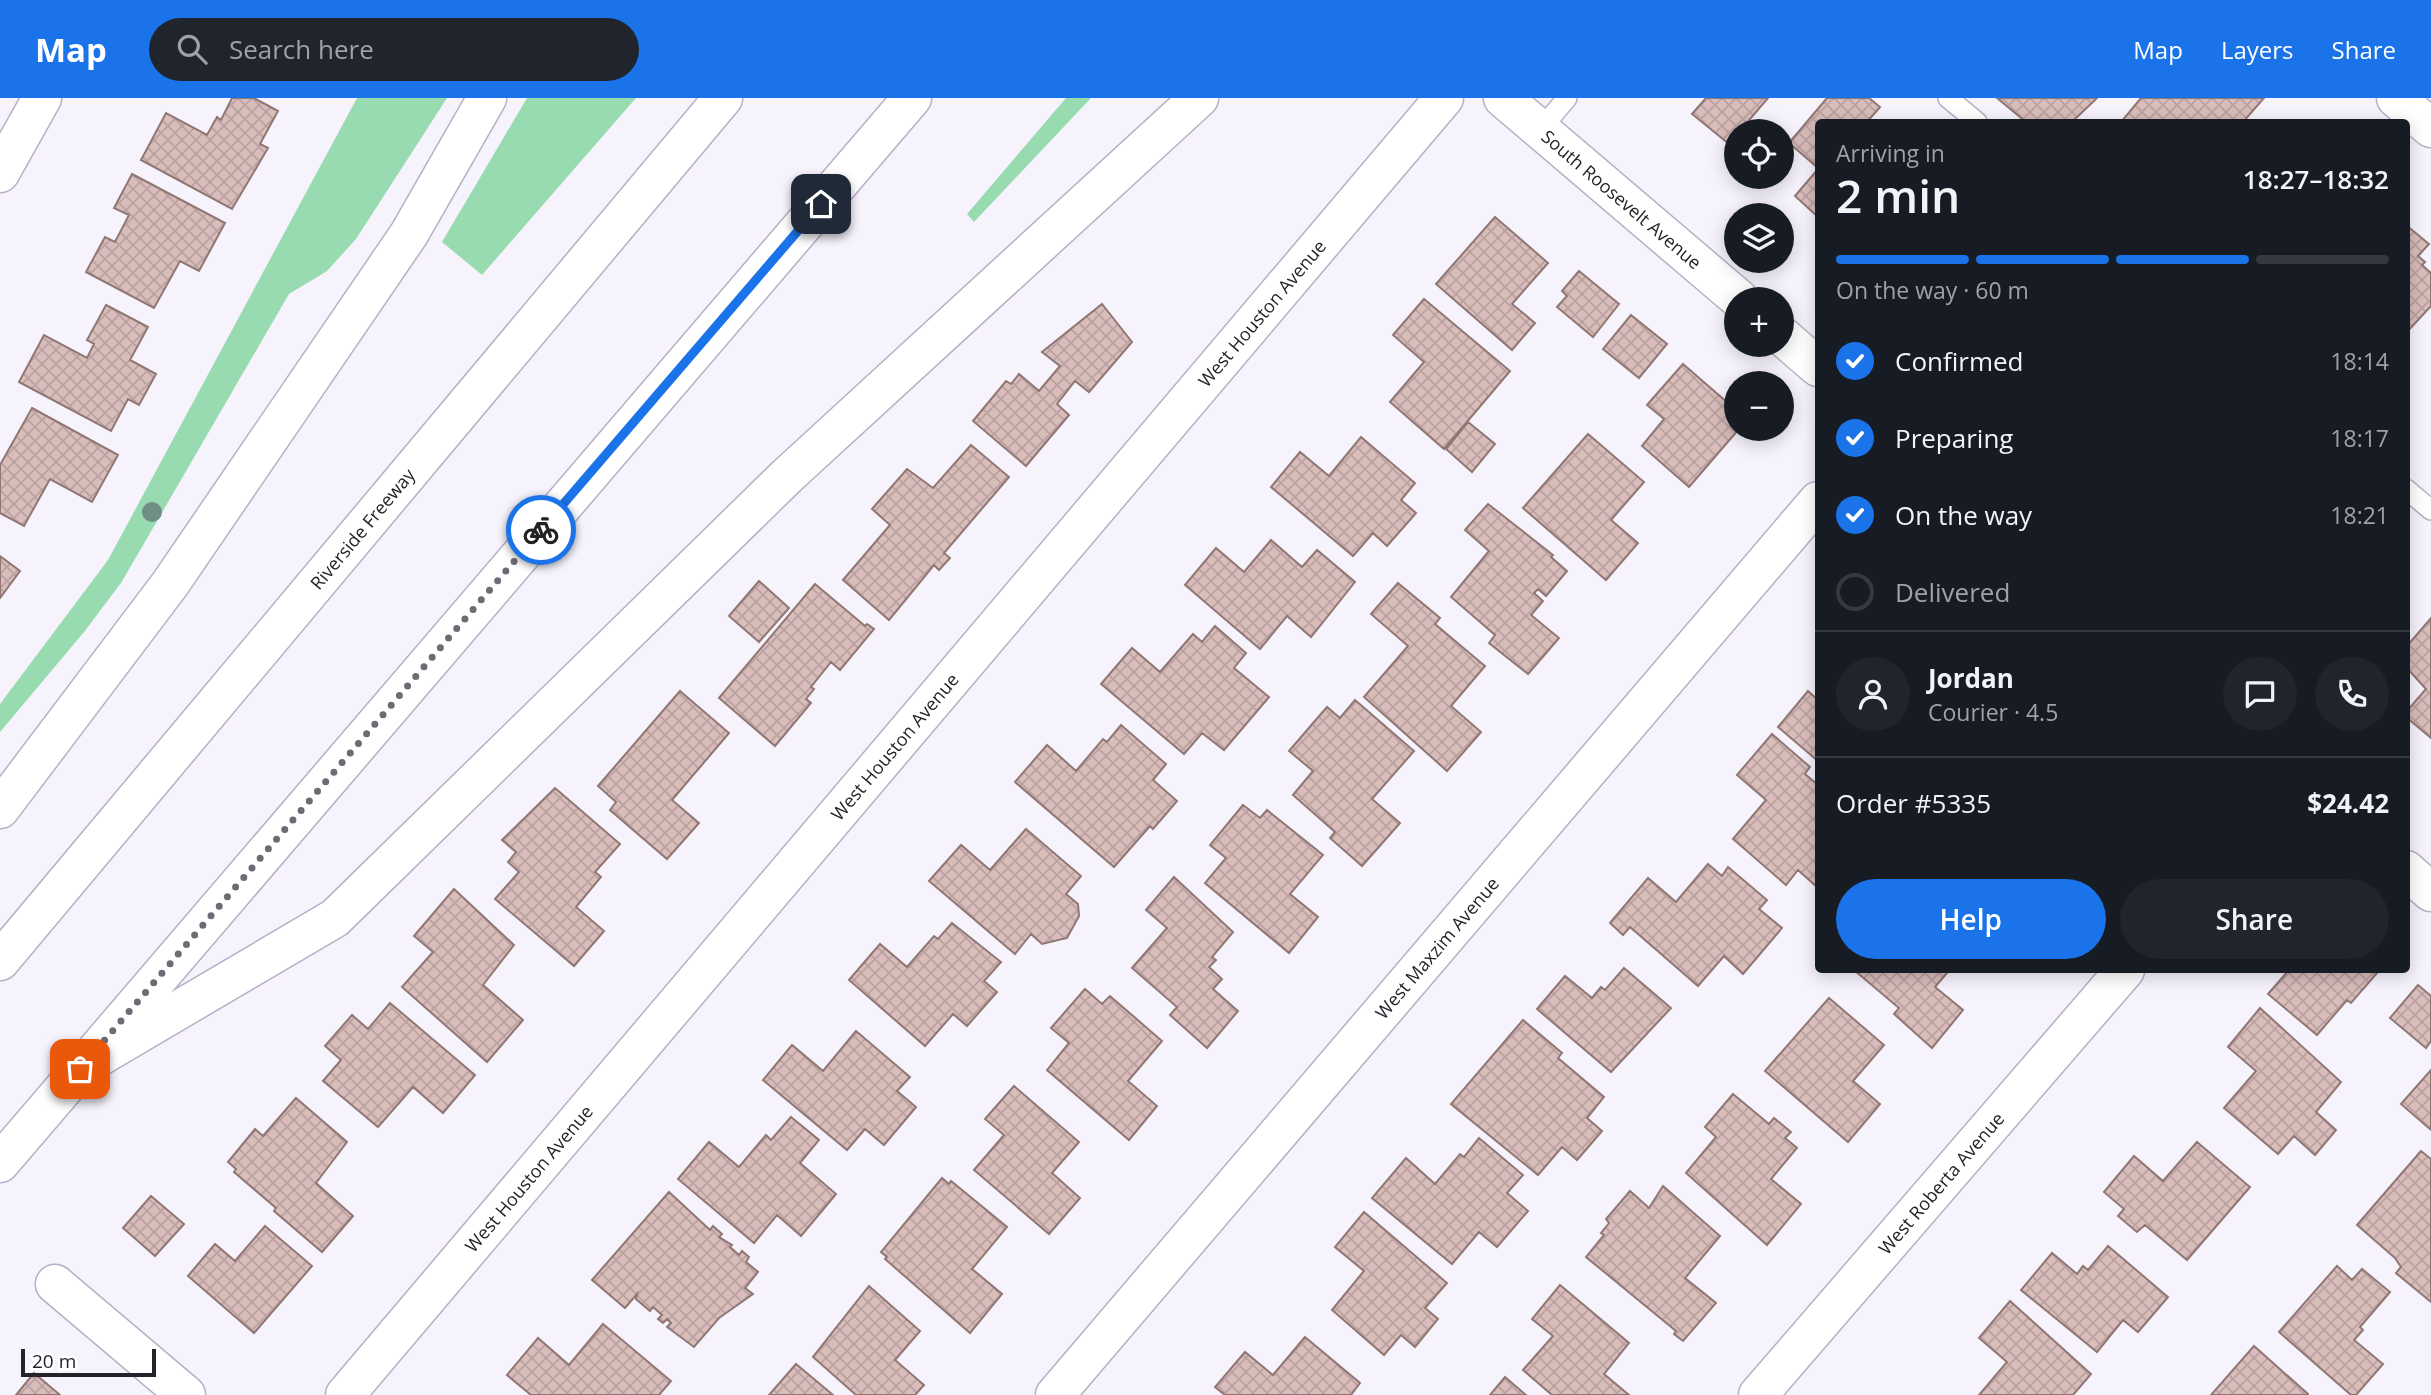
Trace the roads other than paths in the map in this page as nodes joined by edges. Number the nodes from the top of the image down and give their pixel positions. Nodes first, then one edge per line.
1 (42, 98) edge
2 (486, 98) edge
3 (723, 98) edge
4 (912, 98) edge
5 (1199, 98) edge
6 (1444, 98) edge
7 (1503, 98) edge
8 (1567, 98) edge
9 (1948, 98) edge
10 (2396, 98) edge
11 (1973, 119) edge
12 (2431, 128) edge
13 (1540, 130) junction
14 (0, 173) edge
15 (1725, 287) edge
16 (1794, 346) edge
17 (1815, 364) edge
18 (2410, 492) edge
19 (1815, 505) edge
20 (2431, 510) edge
21 (0, 810) edge
22 (2410, 873) edge
23 (2431, 891) edge
24 (0, 961) edge
25 (2122, 973) edge
26 (80, 1069) junction
27 (0, 1163) edge
28 (55, 1284) dead end
29 (186, 1395) edge
30 (345, 1395) edge
31 (1055, 1395) edge
32 (1758, 1395) edge

1 - 14 main road
2 - 21 main road
3 - 24 main road, Riverside Freeway
4 - 26 main road
5 - 26 main road
6 - 30 main road, West Houston Avenue
7 - 13 main road, South Roosevelt Avenue
8 - 13 lane
9 - 11 lane
10 - 12 main road
13 - 15 main road, South Roosevelt Avenue
16 - 17 main road
18 - 20 lane
19 - 31 main road, West Maxzim Avenue
22 - 23 main road
25 - 32 main road, West Roberta Avenue
26 - 27 main road
28 - 29 main road

